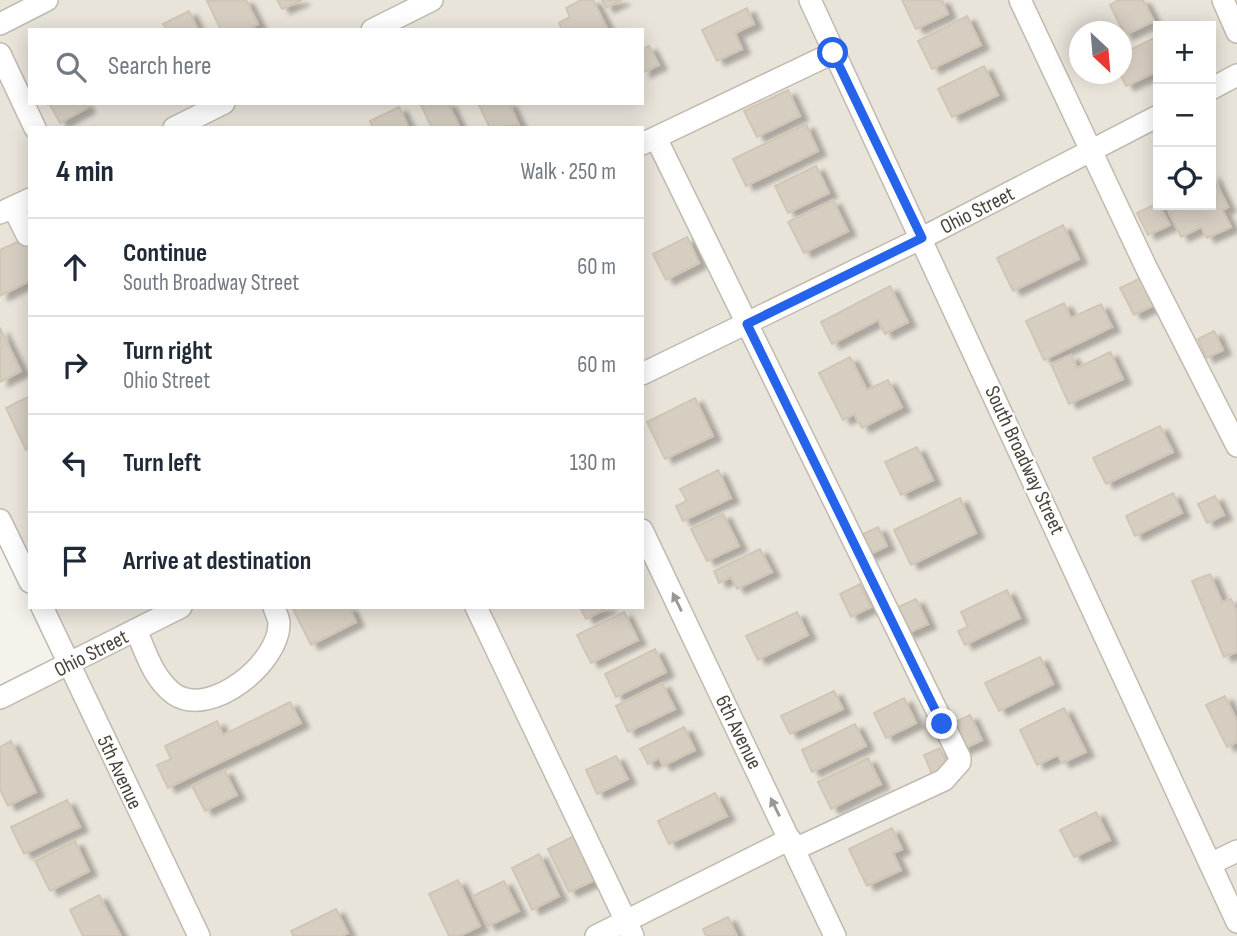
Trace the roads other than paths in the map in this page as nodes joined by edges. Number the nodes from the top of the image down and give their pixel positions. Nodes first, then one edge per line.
1 (47, 0) edge
2 (432, 0) edge
3 (810, 0) edge
4 (1020, 0) edge
5 (1223, 0) edge
6 (0, 24) edge
7 (376, 28) edge
8 (1237, 32) edge
9 (833, 53) junction
10 (0, 54) edge
11 (1237, 75) edge
12 (1216, 86) edge
13 (220, 105) edge
14 (1153, 119) edge
15 (34, 126) edge
16 (178, 126) edge
17 (649, 141) edge
18 (1091, 150) junction
19 (14, 206) edge
20 (27, 235) dead end
21 (922, 238) junction
22 (747, 324) junction
23 (644, 373) edge
24 (1237, 446) edge
25 (0, 520) edge
26 (644, 534) edge
27 (28, 578) edge
28 (43, 609) edge
29 (177, 609) edge
30 (275, 609) edge
31 (477, 609) edge
32 (136, 630) junction
33 (69, 664) junction
34 (0, 698) edge
35 (792, 844) junction
36 (1237, 851) edge
37 (1210, 864) junction
38 (1237, 922) edge
39 (629, 929) edge
40 (195, 935) edge
41 (596, 936) edge
42 (835, 936) edge

1 - 6 street
2 - 7 street
3 - 9 street, South Broadway Street
4 - 18 street
5 - 8 street
9 - 17 street
9 - 21 street, South Broadway Street
10 - 15 street
11 - 12 street
13 - 16 street
14 - 18 street, Ohio Street
17 - 22 street
18 - 21 street, Ohio Street
18 - 24 street
19 - 20 street
21 - 22 street, Ohio Street
21 - 37 street, South Broadway Street
22 - 23 street, Ohio Street
22 - 35 street
25 - 27 street
35 -> 26 street, 6th Avenue
28 - 33 street, 5th Avenue
29 - 32 street, Ohio Street
30 - 32 street
31 - 39 street
32 - 33 street, Ohio Street
33 - 34 street, Ohio Street
33 - 40 street, 5th Avenue
35 - 39 street
35 - 42 street, 6th Avenue
36 - 37 street
37 - 38 street, South Broadway Street
39 - 41 street

